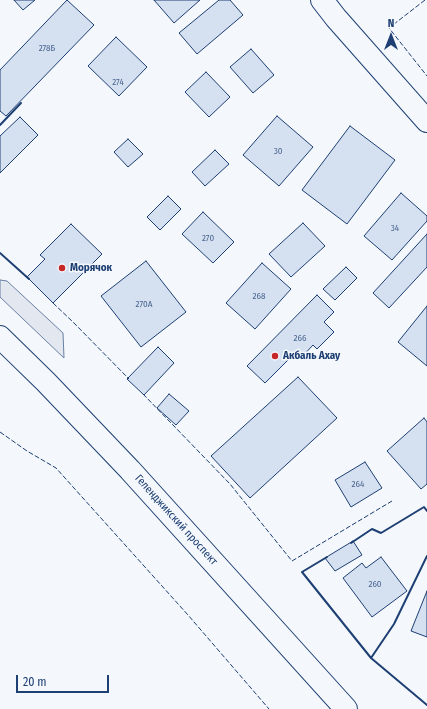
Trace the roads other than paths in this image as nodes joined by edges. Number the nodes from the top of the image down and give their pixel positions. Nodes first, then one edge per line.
1 (322, 0) edge
2 (427, 121) edge
3 (0, 337) edge
4 (346, 709) edge

1 - 2 main road
3 - 4 main road, Геленджикский проспект

